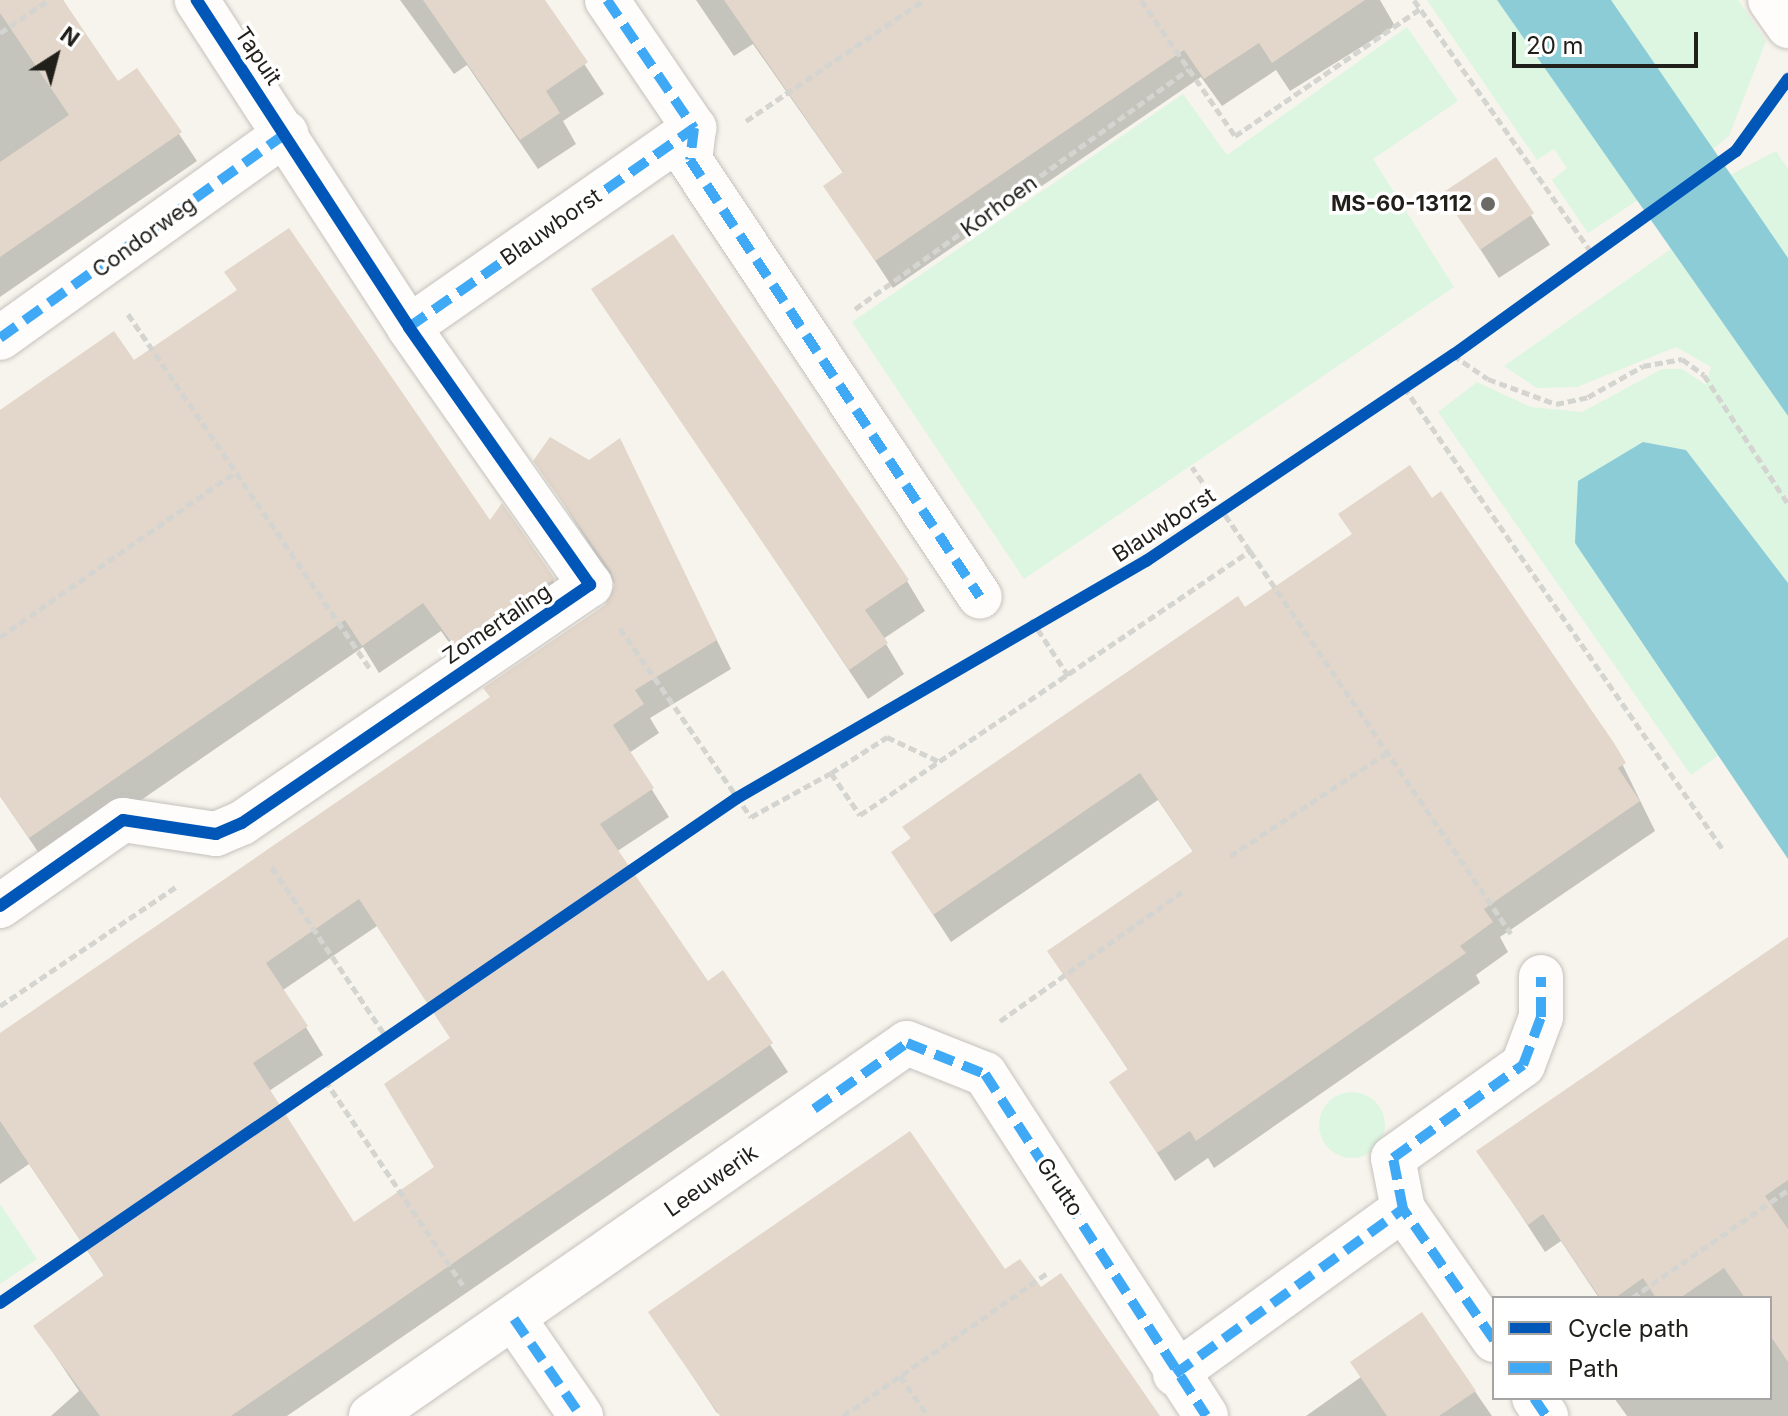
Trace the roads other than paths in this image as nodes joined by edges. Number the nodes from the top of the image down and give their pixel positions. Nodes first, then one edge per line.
1 (197, 0) edge
2 (607, 0) edge
3 (1770, 0) edge
4 (1788, 26) edge
5 (286, 133) junction
6 (692, 144) junction
7 (409, 327) junction
8 (0, 338) edge
9 (980, 597) dead end
10 (0, 906) edge
11 (1541, 977) road end
12 (907, 1043) joint
13 (1403, 1209) junction
14 (505, 1325) junction
15 (1492, 1337) edge
16 (1175, 1374) junction
17 (371, 1416) edge
18 (581, 1416) edge
19 (1206, 1416) edge

1 - 5 street, Tapuit
2 - 6 street
3 - 4 street
5 - 7 street
5 - 8 street, Condorweg
6 - 7 street, Blauwborst
6 - 9 street
7 - 10 street, Zomertaling
11 - 13 street
12 - 14 street, Leeuwerik
12 - 16 street, Grutto
13 - 15 street
13 - 16 street
14 - 17 street, Leeuwerik
14 - 18 street
16 - 19 street, Grutto

